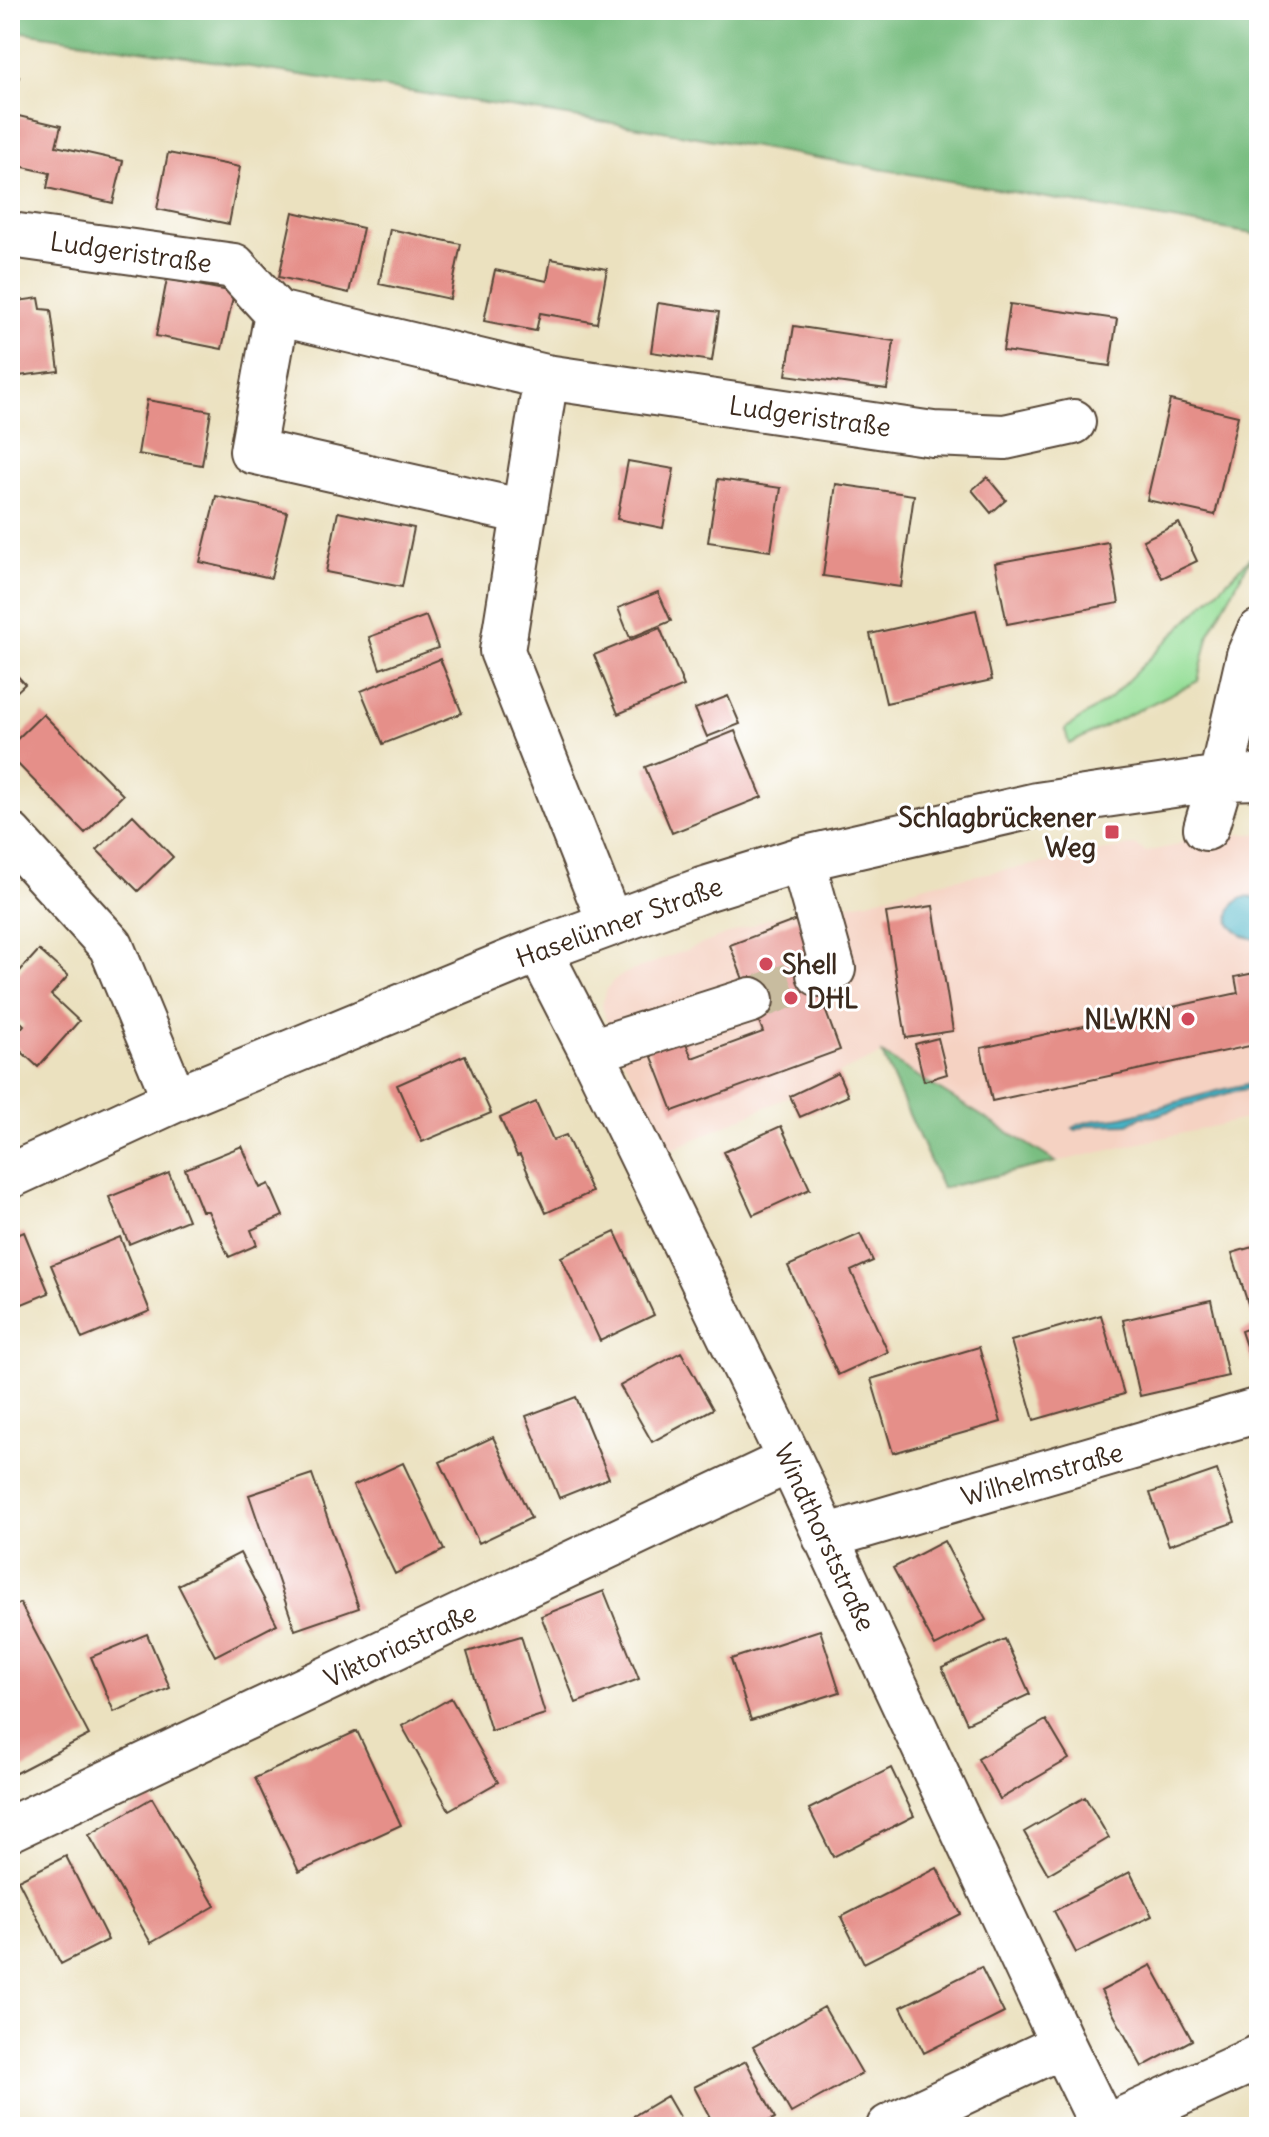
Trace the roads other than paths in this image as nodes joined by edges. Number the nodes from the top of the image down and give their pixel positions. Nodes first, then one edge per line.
1 (11, 235) edge
2 (277, 313) junction
3 (546, 377) junction
4 (1073, 422) dead end
5 (524, 512) junction
6 (1259, 632) edge
7 (1240, 777) edge
8 (1206, 828) dead end
9 (10, 835) edge
10 (802, 859) junction
11 (610, 923) junction
12 (539, 950) junction
13 (819, 974) dead end
14 (751, 1000) tunnel mouth
15 (591, 1051) junction
16 (175, 1100) junction
17 (10, 1176) edge
18 (1259, 1410) edge
19 (790, 1460) junction
20 (825, 1537) junction
21 (10, 1829) edge
22 (1063, 2045) junction
23 (1259, 2057) edge
24 (889, 2127) edge
25 (1105, 2127) edge

1 - 2 street, Ludgeristraße
2 - 3 street, Ludgeristraße
2 - 5 street
3 - 4 street, Ludgeristraße
3 - 5 street
5 - 11 street
6 - 7 street
7 - 8 street
7 - 10 street, Haselünner Straße
9 - 16 street
10 - 11 street, Haselünner Straße
10 - 13 street
11 - 12 street, Haselünner Straße
12 - 15 street, Windthorststraße
12 - 16 street, Haselünner Straße
14 - 15 street
15 - 19 street, Windthorststraße
16 - 17 street, Haselünner Straße
18 - 20 street, Wilhelmstraße
19 - 20 street, Windthorststraße
19 - 21 street, Viktoriastraße
20 - 22 street, Windthorststraße
22 - 24 street
22 - 25 street, Windthorststraße
23 - 25 street

